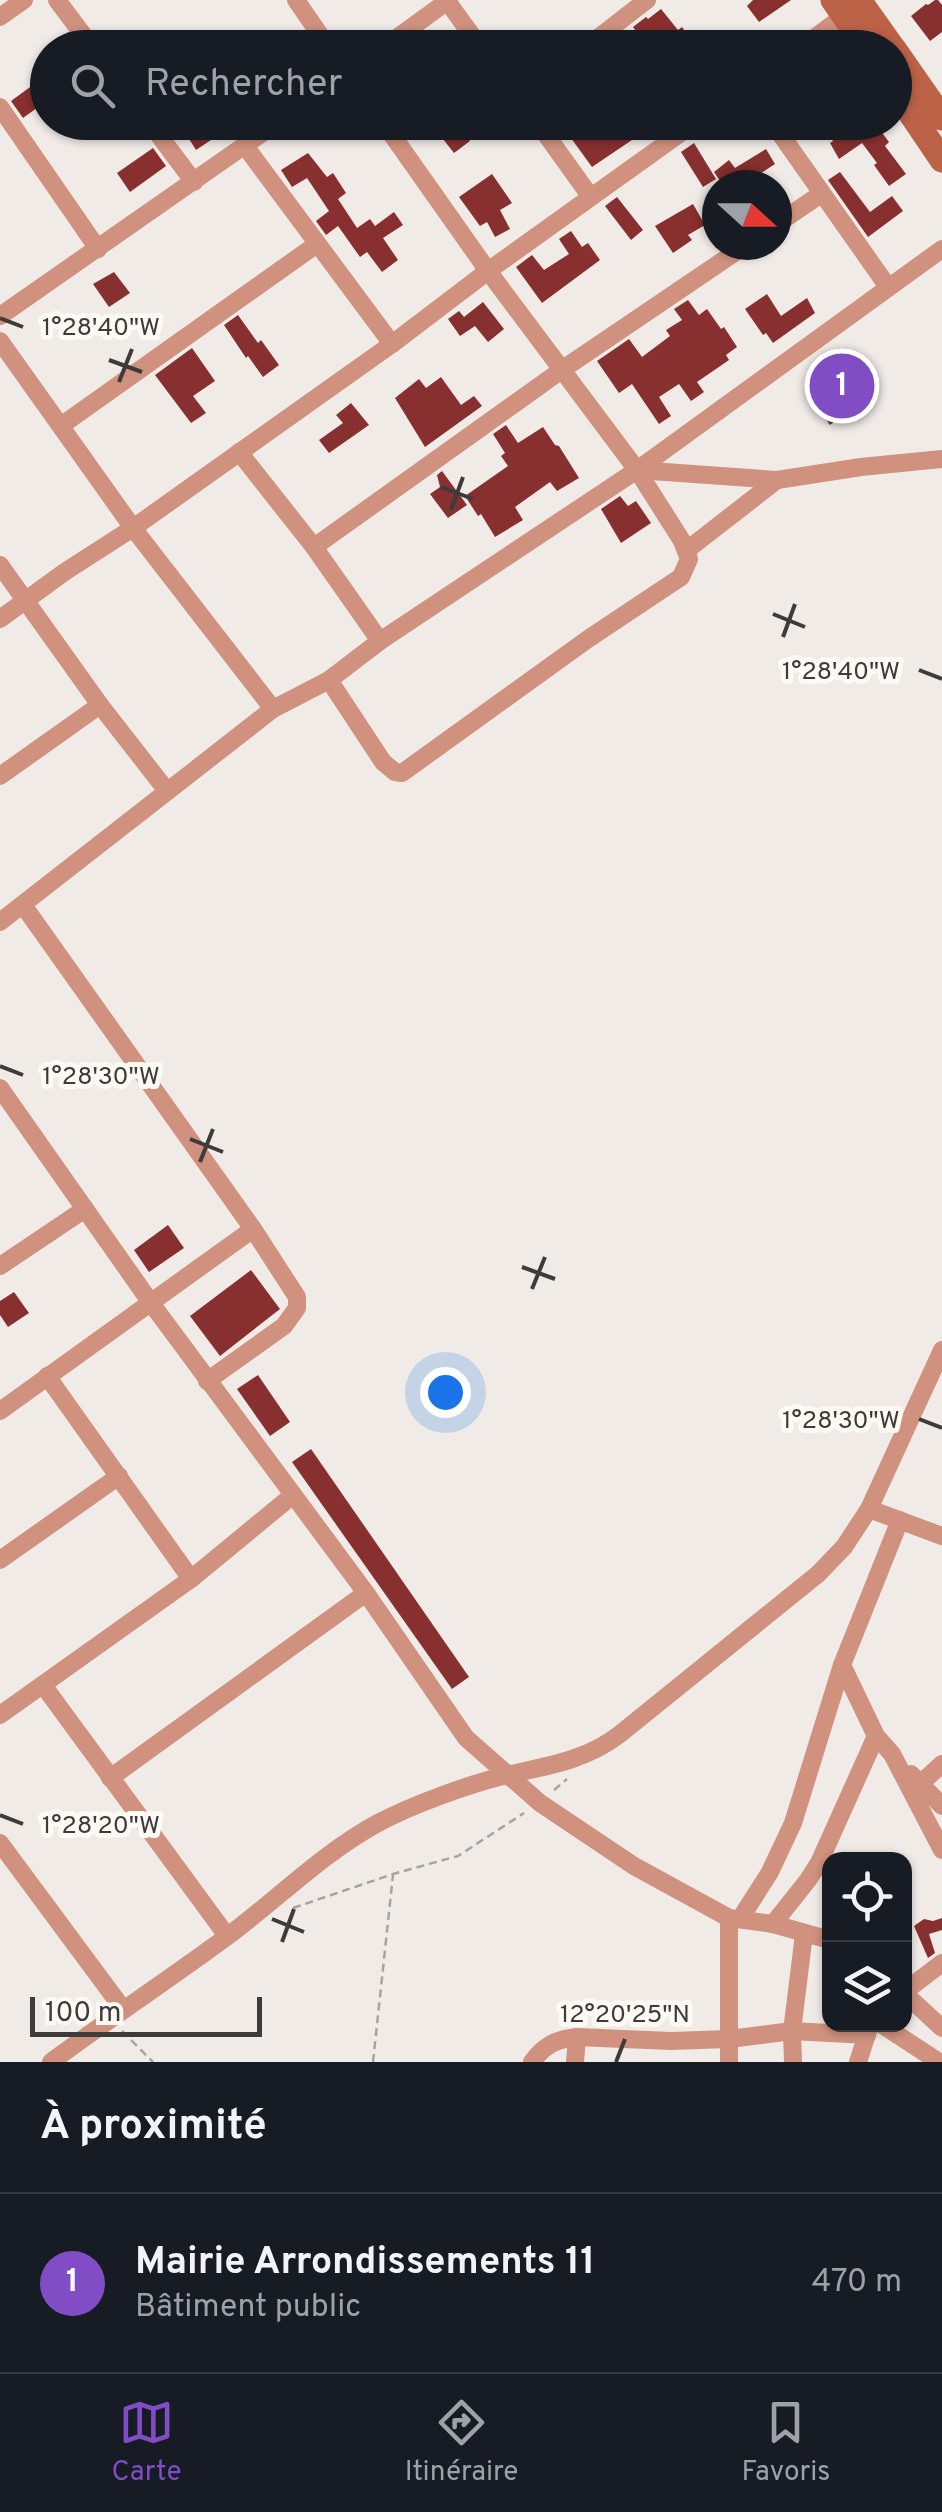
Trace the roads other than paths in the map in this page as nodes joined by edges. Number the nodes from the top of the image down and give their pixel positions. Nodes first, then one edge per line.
1 (24, 0) edge
2 (57, 0) edge
3 (296, 0) edge
4 (647, 0) edge
5 (448, 1) edge
6 (853, 4) edge
7 (0, 17) edge
8 (80, 30) edge
9 (317, 30) edge
10 (408, 30) edge
11 (469, 30) edge
12 (608, 30) edge
13 (822, 30) edge
14 (861, 30) edge
15 (877, 30) edge
16 (912, 72) edge
17 (0, 107) edge
18 (939, 107) edge
19 (912, 116) edge
20 (162, 140) edge
21 (253, 140) edge
22 (396, 140) edge
23 (550, 140) edge
24 (670, 140) edge
25 (784, 140) edge
26 (245, 146) junction
27 (942, 160) edge
28 (194, 182) junction
29 (821, 194) junction
30 (590, 196) junction
31 (792, 214) edge
32 (317, 244) junction
33 (98, 249) junction
34 (942, 250) edge
35 (724, 260) edge
36 (488, 271) junction
37 (888, 287) junction
38 (0, 316) edge
39 (0, 340) edge
40 (392, 344) junction
41 (563, 369) junction
42 (62, 426) junction
43 (239, 452) junction
44 (942, 459) edge
45 (637, 470) junction
46 (777, 480) junction
47 (133, 528) junction
48 (314, 547) junction
49 (687, 550) junction
50 (0, 565) edge
51 (26, 600) junction
52 (0, 619) edge
53 (380, 641) junction
54 (329, 680) junction
55 (100, 705) junction
56 (273, 709) junction
57 (0, 776) edge
58 (167, 791) junction
59 (22, 905) junction
60 (0, 922) edge
61 (0, 1088) edge
62 (85, 1209) junction
63 (252, 1229) junction
64 (0, 1266) edge
65 (151, 1302) junction
66 (942, 1350) edge
67 (47, 1376) junction
68 (208, 1381) junction
69 (0, 1411) edge
70 (119, 1476) junction
71 (293, 1495) junction
72 (869, 1509) junction
73 (900, 1520) junction
74 (942, 1536) edge
75 (0, 1560) edge
76 (191, 1579) junction
77 (366, 1594) junction
78 (842, 1665) junction
79 (43, 1685) junction
80 (0, 1714) edge
81 (876, 1736) junction
82 (892, 1754) junction
83 (942, 1764) edge
84 (508, 1774) junction
85 (110, 1778) junction
86 (920, 1784) junction
87 (942, 1806) edge
88 (0, 1843) edge
89 (942, 1850) edge
90 (734, 1919) junction
91 (773, 1924) junction
92 (804, 1934) junction
93 (228, 1936) junction
94 (822, 1938) edge
95 (942, 1963) edge
96 (912, 1986) edge
97 (912, 2000) edge
98 (116, 2014) junction
99 (942, 2028) edge
100 (822, 2031) edge
101 (792, 2032) junction
102 (871, 2032) edge
103 (881, 2032) edge
104 (577, 2036) junction
105 (729, 2039) junction
106 (51, 2062) edge
107 (532, 2062) edge
108 (575, 2062) edge
109 (728, 2062) edge
110 (793, 2062) edge
111 (858, 2062) edge
112 (939, 2062) edge

1 - 7 street
2 - 8 street
3 - 9 street
4 - 12 street
5 - 10 street
5 - 11 street
6 - 13 street
6 - 14 main road
6 - 15 main road
16 - 18 main road
17 - 33 street
19 - 27 main road
20 - 28 street
21 - 26 street
22 - 36 street
23 - 30 street
24 - 30 street
25 - 29 street
26 - 28 street
26 - 32 street
28 - 33 street
29 - 31 street
29 - 37 street
30 - 36 street
32 - 40 street
32 - 42 street
33 - 38 street
34 - 37 street
35 - 41 street
36 - 40 street
36 - 41 street
37 - 45 street
39 - 42 street
40 - 43 street
41 - 45 street
41 - 48 street
42 - 47 street
43 - 47 street
43 - 48 street
44 - 46 street
45 - 46 street
45 - 49 street
45 - 53 street
46 - 49 street
47 - 51 street
47 - 56 street
48 - 53 street
49 - 54 street
50 - 51 street
51 - 52 street
51 - 55 street
53 - 54 street
54 - 56 street
55 - 57 street
55 - 58 street
56 - 58 street
58 - 59 street
59 - 60 street
59 - 63 street
61 - 62 street
62 - 64 street
62 - 65 street
63 - 65 street
63 - 68 street
65 - 67 street
65 - 68 street
66 - 72 street
67 - 69 street
67 - 70 street
68 - 71 street
70 - 75 street
70 - 76 street
71 - 76 street
71 - 77 street
72 - 73 street
72 - 84 street
73 - 74 street
73 - 78 street
76 - 79 street
77 - 84 street
77 - 85 street
78 - 81 street
78 - 90 street
79 - 80 street
79 - 85 street
81 - 82 street
81 - 91 street
82 - 86 street
82 - 89 street
83 - 86 street
84 - 90 street
84 - 93 street
85 - 93 street
86 - 87 street
88 - 98 street
90 - 91 street
90 - 105 street
91 - 92 street
92 - 94 street
92 - 101 street
93 - 98 street
95 - 96 street
97 - 99 street
98 - 106 street
100 - 101 street
101 - 105 street
101 - 110 street
102 - 111 street
103 - 112 street
104 - 105 street
104 - 107 street
104 - 108 street
105 - 109 street

